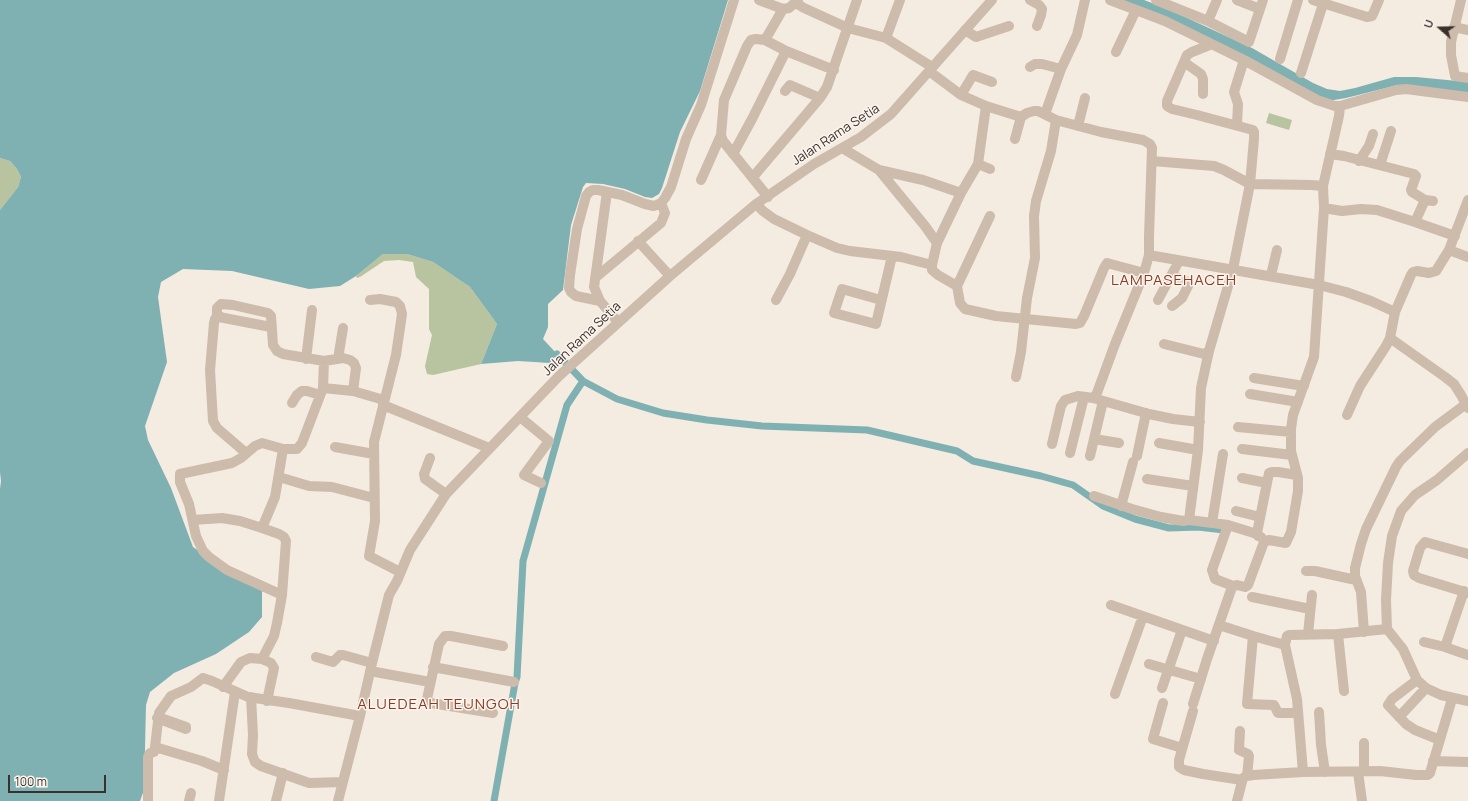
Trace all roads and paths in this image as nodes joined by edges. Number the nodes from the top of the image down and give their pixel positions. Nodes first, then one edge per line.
1 (734, 0) edge
2 (759, 0) edge
3 (857, 0) edge
4 (900, 0) edge
5 (992, 0) edge
6 (1030, 0) edge
7 (1085, 0) edge
8 (1110, 0) edge
9 (1156, 0) edge
10 (1217, 0) edge
11 (1237, 0) edge
12 (1298, 0) edge
13 (1379, 0) edge
14 (1461, 0) edge
15 (797, 1) edge
16 (1318, 2) edge
17 (1261, 5) edge
18 (783, 9) junction
19 (1136, 10) junction
20 (1208, 21) junction
21 (1009, 26) dead end
22 (1037, 26) dead end
23 (1454, 27) junction
24 (848, 28) junction
25 (965, 30) junction
26 (1468, 30) edge
27 (886, 38) junction
28 (765, 40) junction
29 (1212, 44) junction
30 (786, 51) junction
31 (1116, 52) dead end
32 (1280, 59) dead end
33 (1244, 60) junction
34 (1184, 62) junction
35 (1030, 67) dead end
36 (931, 69) junction
37 (1061, 69) junction
38 (834, 70) junction
39 (1301, 73) dead end
40 (1468, 78) edge
41 (992, 82) dead end
42 (785, 91) dead end
43 (961, 94) junction
44 (1203, 94) dead end
45 (1468, 97) edge
46 (820, 98) junction
47 (1086, 98) dead end
48 (986, 106) junction
49 (1340, 106) junction
50 (1044, 114) junction
51 (1021, 117) junction
52 (1056, 120) junction
53 (1237, 125) junction
54 (1078, 126) junction
55 (1391, 131) dead end
56 (1373, 134) dead end
57 (721, 135) junction
58 (1015, 140) dead end
59 (842, 148) junction
60 (733, 154) junction
61 (1330, 154) junction
62 (1152, 161) junction
63 (1359, 161) junction
64 (978, 164) junction
65 (1380, 165) junction
66 (990, 169) dead end
67 (879, 170) junction
68 (753, 177) junction
69 (701, 180) dead end
70 (1250, 184) junction
71 (1323, 186) junction
72 (607, 192) junction
73 (961, 193) junction
74 (768, 197) junction
75 (1468, 200) edge
76 (661, 203) junction
77 (756, 204) junction
78 (1324, 208) junction
79 (990, 216) dead end
80 (1415, 222) junction
81 (807, 235) junction
82 (1455, 236) junction
83 (638, 241) junction
84 (937, 243) junction
85 (1277, 250) dead end
86 (1449, 250) junction
87 (1150, 255) junction
88 (892, 256) junction
89 (1468, 257) edge
90 (1179, 260) junction
91 (932, 265) junction
92 (1234, 269) junction
93 (1144, 273) junction
94 (1172, 275) junction
95 (670, 276) junction
96 (1271, 276) junction
97 (595, 278) junction
98 (1319, 285) junction
99 (957, 286) junction
100 (370, 300) dead end
101 (776, 300) dead end
102 (881, 300) junction
103 (1158, 300) dead end
104 (600, 301) junction
105 (1172, 306) dead end
106 (312, 310) dead end
107 (1395, 312) junction
108 (221, 317) junction
109 (1025, 319) junction
110 (618, 322) junction
111 (271, 327) junction
112 (343, 328) dead end
113 (1390, 338) junction
114 (1164, 344) dead end
115 (1209, 351) junction
116 (306, 359) junction
117 (338, 359) junction
118 (324, 362) junction
119 (1016, 377) dead end
120 (1254, 378) dead end
121 (1304, 386) junction
122 (353, 391) junction
123 (322, 392) junction
124 (1250, 394) dead end
125 (1093, 399) junction
126 (1298, 402) junction
127 (292, 403) dead end
128 (383, 403) junction
129 (1467, 406) edge
130 (1146, 413) junction
131 (1347, 415) dead end
132 (520, 417) junction
133 (1200, 422) junction
134 (1238, 427) dead end
135 (1291, 432) junction
136 (1094, 439) junction
137 (1119, 443) dead end
138 (1159, 443) dead end
139 (1052, 444) dead end
140 (335, 447) dead end
141 (489, 448) junction
142 (283, 449) junction
143 (1242, 449) dead end
144 (1198, 450) junction
145 (246, 452) junction
146 (1468, 453) edge
147 (374, 454) junction
148 (1070, 454) dead end
149 (1223, 454) dead end
150 (1292, 455) junction
151 (1090, 456) dead end
152 (430, 458) dead end
153 (1297, 476) junction
154 (279, 477) junction
155 (1242, 478) dead end
156 (1146, 479) dead end
157 (540, 483) dead end
158 (1267, 483) junction
159 (1193, 486) junction
160 (446, 494) junction
161 (1094, 496) dead end
162 (374, 498) junction
163 (1121, 506) junction
164 (1236, 511) dead end
165 (1260, 517) junction
166 (193, 520) junction
167 (1189, 520) junction
168 (1212, 523) junction
169 (1228, 525) junction
170 (262, 528) junction
171 (1257, 534) junction
172 (1266, 541) junction
173 (1468, 554) edge
174 (1306, 571) dead end
175 (400, 572) junction
176 (1356, 580) junction
177 (1233, 586) junction
178 (1466, 592) edge
179 (282, 595) junction
180 (1312, 596) dead end
181 (1252, 597) dead end
182 (1111, 605) dead end
183 (1310, 609) junction
184 (1143, 616) junction
185 (1219, 625) junction
186 (1388, 629) junction
187 (1182, 630) junction
188 (1364, 632) junction
189 (1308, 634) junction
190 (1338, 634) junction
191 (1253, 636) junction
192 (1214, 641) junction
193 (1424, 642) dead end
194 (1285, 644) junction
195 (504, 646) dead end
196 (1445, 647) junction
197 (1468, 655) edge
198 (316, 657) dead end
199 (262, 658) junction
200 (1149, 664) dead end
201 (371, 667) junction
202 (434, 667) junction
203 (1167, 669) junction
204 (1200, 679) junction
205 (1417, 680) junction
206 (430, 682) junction
207 (514, 682) dead end
208 (223, 686) junction
209 (1162, 688) dead end
210 (1426, 688) junction
211 (1344, 691) dead end
212 (235, 692) junction
213 (1115, 694) dead end
214 (251, 697) junction
215 (1452, 699) junction
216 (267, 701) junction
217 (1468, 701) edge
218 (1163, 703) dead end
219 (1319, 712) dead end
220 (1298, 713) junction
221 (493, 714) dead end
222 (360, 716) junction
223 (1399, 717) junction
224 (1240, 731) dead end
225 (1440, 740) junction
226 (1364, 743) dead end
227 (155, 747) junction
228 (1182, 748) junction
229 (1433, 761) junction
230 (1468, 762) edge
231 (224, 770) junction
232 (1302, 772) junction
233 (1325, 772) junction
234 (1361, 772) junction
235 (283, 773) junction
236 (1245, 778) junction
237 (343, 782) junction
238 (148, 801) edge
239 (219, 801) edge
240 (276, 801) edge
241 (338, 801) edge
242 (1236, 801) edge
243 (1362, 801) edge

1 - 76 street
2 - 18 street
3 - 24 street
4 - 27 street
5 - 25 street, Jalan Rama Setia
6 - 22 street
7 - 37 street
8 - 19 street
9 - 20 street
10 - 20 street
11 - 17 street
12 - 32 street
13 - 16 street
14 - 23 street
15 - 18 street
15 - 24 street
16 - 39 street
17 - 20 street
18 - 28 street
19 - 29 street
19 - 31 street
21 - 25 street
23 - 26 street
23 - 40 street
24 - 27 street
24 - 38 street
25 - 36 street, Jalan Rama Setia
27 - 36 street
28 - 30 street
28 - 57 street
29 - 33 street
29 - 34 street
30 - 38 street
30 - 60 street
33 - 49 street
33 - 53 street
34 - 44 street
34 - 53 street
35 - 37 street
36 - 43 street
36 - 59 street, Jalan Rama Setia
37 - 50 street
38 - 46 street
41 - 43 street
42 - 46 street
43 - 48 street
45 - 49 street
46 - 68 street
47 - 54 street
48 - 51 street
48 - 64 street
49 - 61 street
50 - 51 street
50 - 52 street
51 - 58 street
52 - 54 street
52 - 109 street
53 - 70 street
54 - 62 street
55 - 65 street
56 - 63 street
57 - 60 street
57 - 69 street
59 - 67 street
59 - 74 street, Jalan Rama Setia
60 - 68 street
61 - 63 street
61 - 71 street
62 - 70 street
62 - 87 street
63 - 65 street
64 - 66 street
64 - 73 street
65 - 80 street
67 - 73 street
67 - 84 street
68 - 74 street
70 - 71 street
70 - 92 street
71 - 78 street
72 - 76 street
72 - 97 street
72 - 104 street
73 - 84 street
74 - 77 street, Jalan Rama Setia
75 - 82 street
76 - 83 street
77 - 81 street
77 - 95 street, Jalan Rama Setia
78 - 80 street
78 - 98 street
79 - 99 street
80 - 82 street
81 - 88 street
81 - 101 street
82 - 86 street
83 - 95 street
83 - 97 street
84 - 91 street
85 - 96 street
86 - 89 street
86 - 107 street
87 - 90 street
87 - 93 street
88 - 91 street
88 - 102 street
90 - 92 street
90 - 94 street
91 - 99 street
92 - 96 street
92 - 115 street
93 - 109 street
93 - 125 street
94 - 103 street
94 - 105 street
95 - 110 street, Jalan Rama Setia
96 - 98 street
97 - 104 street
98 - 107 street
98 - 121 street
99 - 109 street
100 - 128 street
102 - 102 street
104 - 110 street
106 - 116 street
107 - 113 street
108 - 111 street
108 - 111 street
108 - 145 street
109 - 119 street
110 - 132 street, Jalan Rama Setia
111 - 116 street
112 - 117 street
113 - 129 street
113 - 131 street
114 - 115 street
115 - 133 street
116 - 118 street
117 - 118 street
117 - 122 street
118 - 123 street
120 - 121 street
121 - 126 street
122 - 123 street
122 - 128 street
123 - 127 street
123 - 142 street
124 - 126 street
125 - 130 street
125 - 136 street
125 - 139 street
125 - 148 street
126 - 135 street
128 - 141 street
128 - 147 street
129 - 176 street
130 - 133 street
130 - 163 street
132 - 141 street, Jalan Rama Setia
132 - 157 street
133 - 144 street
134 - 135 street
135 - 150 street
136 - 137 street
136 - 151 street
138 - 144 street
140 - 147 street
141 - 160 street, Jalan Rama Setia
142 - 145 street
142 - 154 street
143 - 150 street
144 - 159 street
145 - 166 street
146 - 186 street
147 - 162 street
149 - 168 street
150 - 153 street
152 - 160 street
153 - 158 street
153 - 172 street
154 - 162 street
154 - 170 street
155 - 158 street
156 - 159 street
158 - 165 street
159 - 167 street
160 - 175 street, Jalan Rama Setia
161 - 163 street
162 - 175 street
163 - 167 street
164 - 165 street
165 - 171 street
166 - 170 street
166 - 179 street
167 - 168 street
168 - 169 street
169 - 171 street
169 - 177 street
170 - 179 street
171 - 172 street
172 - 177 street
173 - 178 street
174 - 176 street
175 - 201 street, Jalan Rama Setia
176 - 188 street
177 - 185 street
178 - 196 street
179 - 199 street
180 - 183 street
181 - 183 street
182 - 184 street
183 - 189 street
184 - 187 street
184 - 213 street
185 - 191 street
185 - 192 street
186 - 188 street
186 - 205 street
187 - 192 street
187 - 203 street
188 - 190 street
189 - 190 street
189 - 194 street
190 - 211 street
191 - 194 street
191 - 220 street
192 - 204 street
193 - 196 street
194 - 220 street
195 - 202 street
196 - 197 street
198 - 201 street
199 - 208 street
199 - 216 street
200 - 203 street
201 - 206 street
201 - 222 street, Jalan Rama Setia
202 - 206 street
202 - 207 street
203 - 204 street
203 - 209 street
204 - 228 street
205 - 210 street
205 - 223 street
206 - 221 street
208 - 212 street
208 - 227 street
210 - 215 street
210 - 223 street
212 - 214 street
212 - 231 street
214 - 216 street
214 - 235 street
215 - 217 street
215 - 225 street
216 - 222 street
218 - 228 street
219 - 233 street
220 - 232 street
222 - 237 street, Jalan Rama Setia
223 - 225 street
224 - 236 street
225 - 229 street
226 - 234 street
227 - 231 street
227 - 238 street
228 - 236 street
229 - 230 street
229 - 234 street
231 - 239 street
232 - 233 street
232 - 236 street
233 - 234 street
234 - 243 street
235 - 237 street
235 - 240 street
236 - 242 street
237 - 241 street, Jalan Rama Setia

